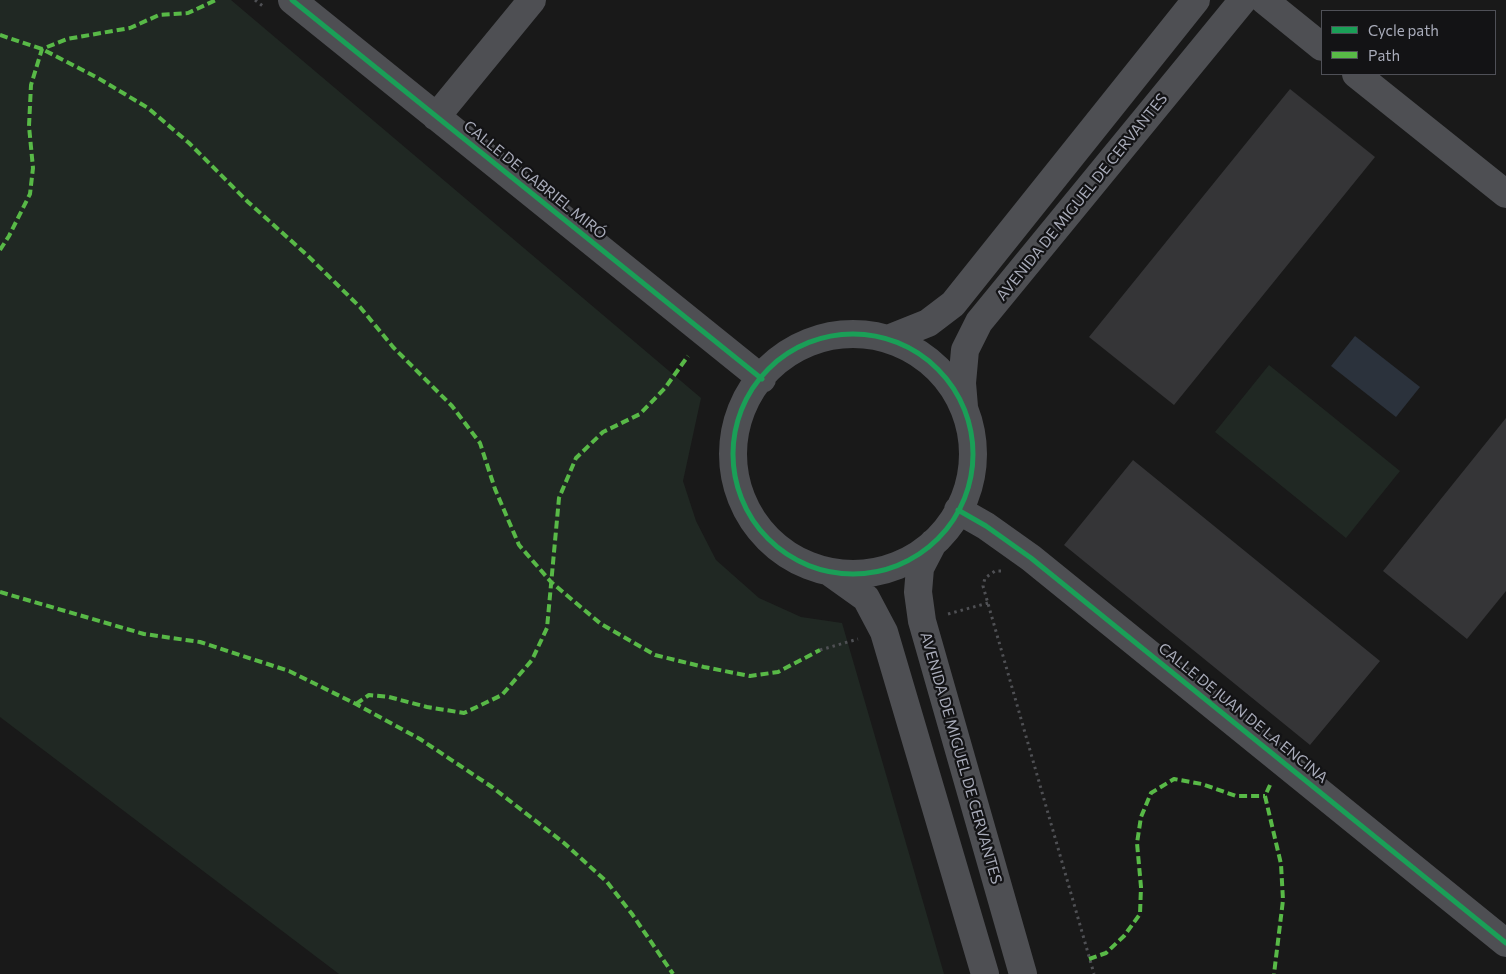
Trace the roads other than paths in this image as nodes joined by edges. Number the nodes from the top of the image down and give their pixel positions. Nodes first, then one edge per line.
1 (292, 0) edge
2 (532, 0) edge
3 (1196, 0) edge
4 (1243, 0) edge
5 (1264, 0) edge
6 (1321, 45) edge
7 (1357, 75) edge
8 (436, 117) junction
9 (1506, 194) edge
10 (888, 338) junction
11 (762, 379) junction
12 (965, 410) junction
13 (958, 510) junction
14 (932, 543) junction
15 (831, 573) junction
16 (1506, 943) edge
17 (985, 974) edge
18 (1023, 974) edge

1 - 8 street, CALLE DE GABRIEL MIRÓ
2 - 8 street
3 - 10 street
4 - 12 street, AVENIDA DE MIGUEL DE CERVANTES
5 - 6 street
7 - 9 street
8 - 11 street, CALLE DE GABRIEL MIRÓ
10 - 11 street
10 - 12 street
11 - 15 street
12 - 13 street
13 - 14 street
13 - 16 street, CALLE DE JUAN DE LA ENCINA
14 - 15 street
14 - 18 street, AVENIDA DE MIGUEL DE CERVANTES
15 - 17 street

